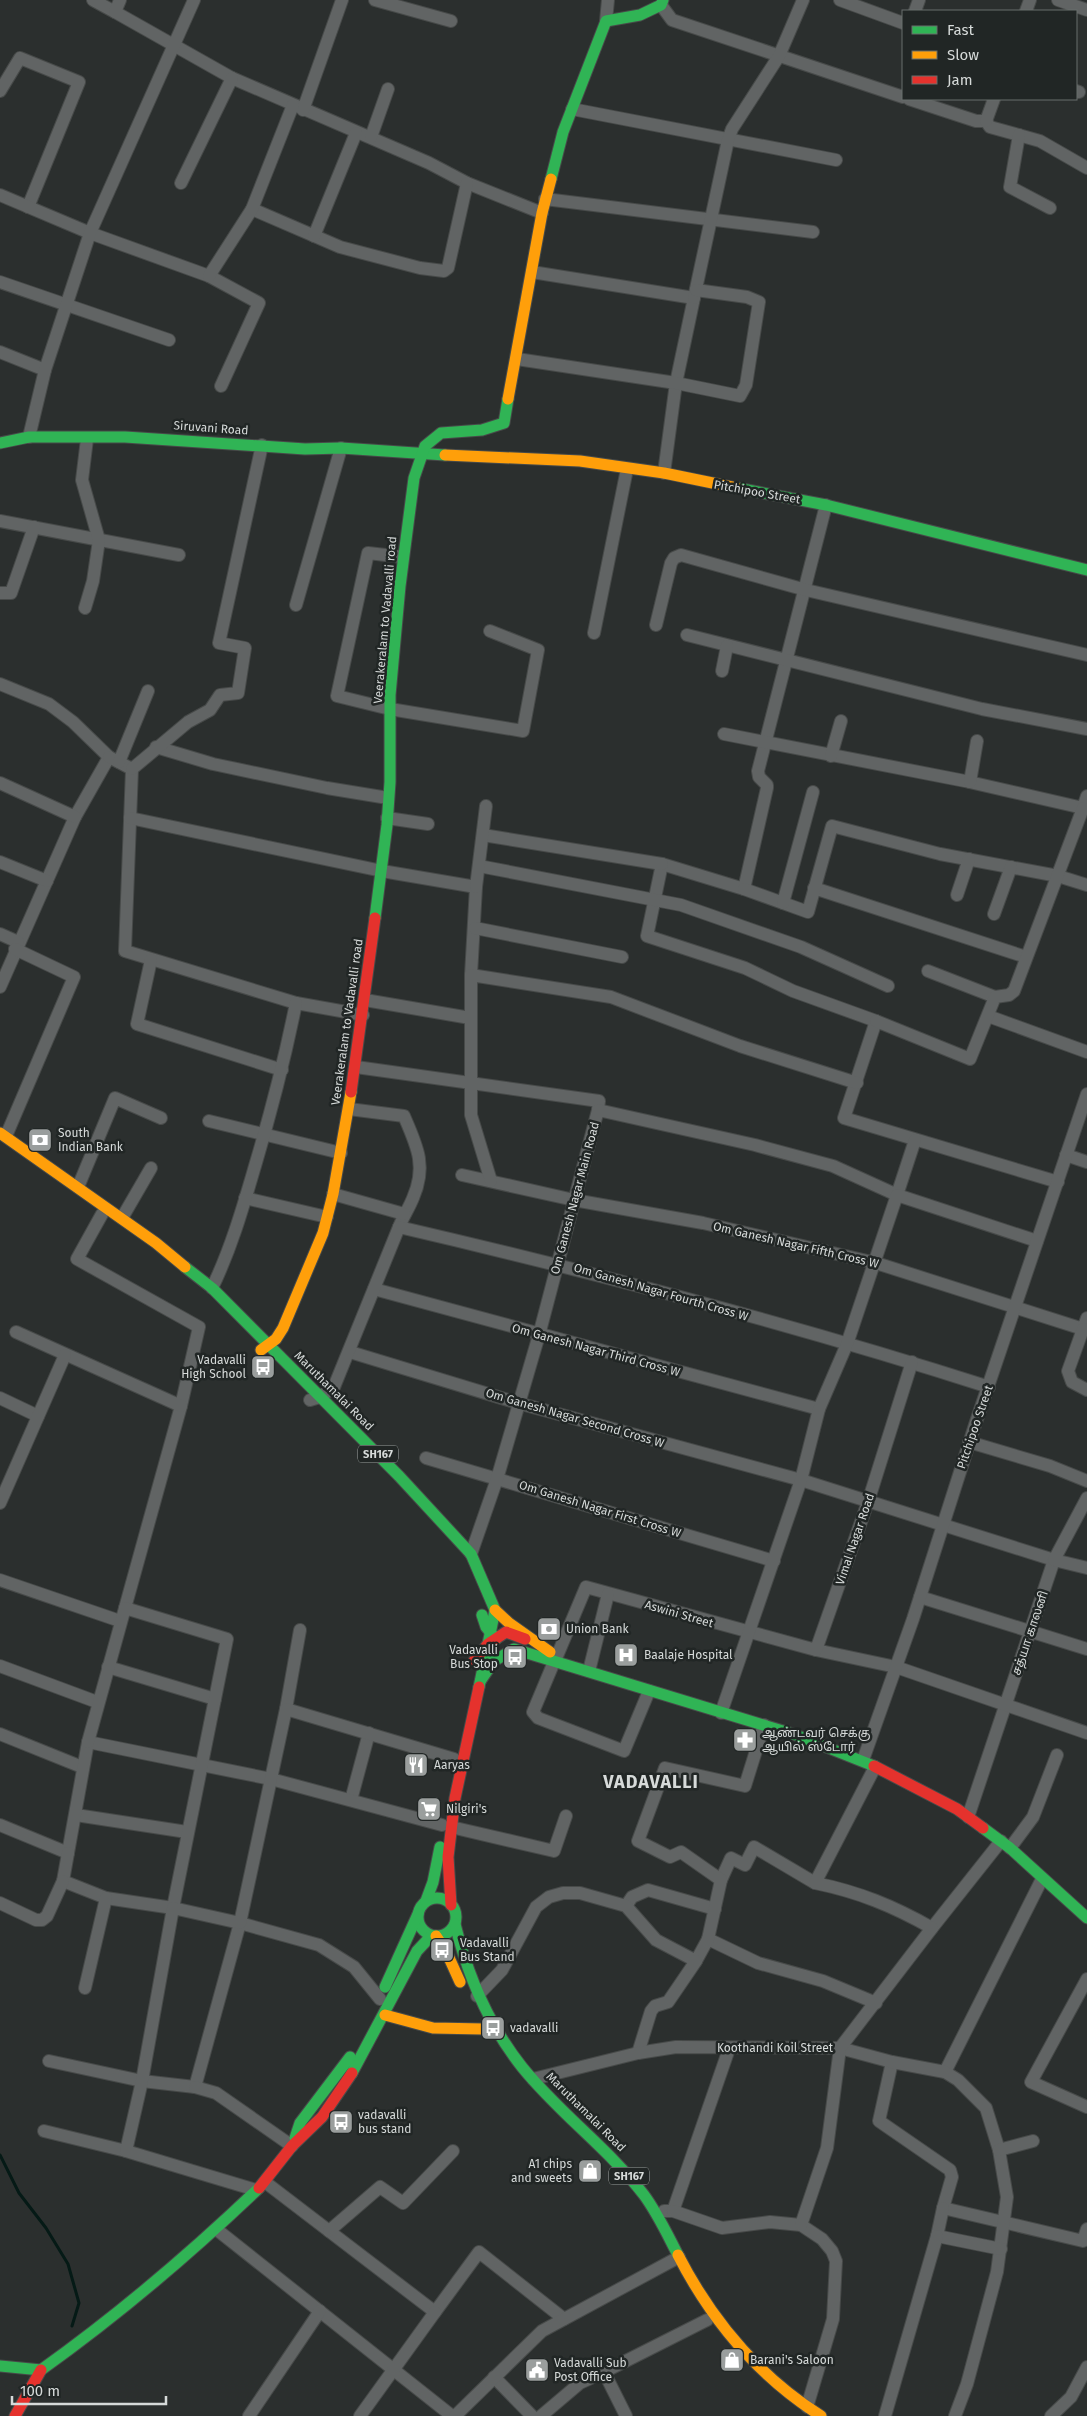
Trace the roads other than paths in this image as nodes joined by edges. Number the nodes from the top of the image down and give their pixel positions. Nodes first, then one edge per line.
1 (93, 0) edge
2 (120, 0) edge
3 (194, 0) edge
4 (342, 0) edge
5 (375, 0) edge
6 (608, 0) edge
7 (803, 0) edge
8 (840, 0) edge
9 (1058, 0) edge
10 (662, 2) edge
11 (1087, 10) edge
12 (115, 12) junction
13 (451, 21) dead end
14 (606, 21) junction
15 (902, 23) edge
16 (175, 45) junction
17 (779, 56) junction
18 (232, 78) junction
19 (388, 89) dead end
20 (0, 91) edge
21 (902, 97) edge
22 (912, 100) edge
23 (994, 100) edge
24 (298, 107) junction
25 (572, 109) junction
26 (986, 121) junction
27 (356, 133) junction
28 (1019, 135) junction
29 (371, 137) junction
30 (728, 140) junction
31 (836, 160) dead end
32 (1087, 168) edge
33 (181, 182) dead end
34 (467, 183) junction
35 (0, 195) edge
36 (545, 199) junction
37 (28, 207) junction
38 (1050, 208) dead end
39 (252, 209) junction
40 (542, 213) junction
41 (710, 218) junction
42 (813, 232) dead end
43 (90, 233) junction
44 (314, 236) junction
45 (532, 272) junction
46 (209, 276) junction
47 (0, 282) edge
48 (695, 294) junction
49 (68, 305) junction
50 (169, 340) dead end
51 (0, 352) edge
52 (517, 359) junction
53 (45, 370) junction
54 (676, 383) junction
55 (221, 386) dead end
56 (29, 438) junction
57 (87, 439) junction
58 (0, 443) edge
59 (262, 445) junction
60 (341, 448) junction
61 (420, 454) junction
62 (627, 469) junction
63 (664, 473) junction
64 (826, 505) junction
65 (0, 521) edge
66 (34, 527) junction
67 (99, 540) junction
68 (179, 555) dead end
69 (404, 557) junction
70 (1087, 570) edge
71 (806, 590) junction
72 (0, 593) edge
73 (296, 605) dead end
74 (85, 608) dead end
75 (656, 625) dead end
76 (490, 631) dead end
77 (594, 633) dead end
78 (687, 635) dead end
79 (727, 646) junction
80 (1087, 655) edge
81 (788, 661) junction
82 (722, 671) dead end
83 (0, 684) edge
84 (148, 691) dead end
85 (390, 709) junction
86 (841, 721) dead end
87 (1087, 729) edge
88 (724, 734) dead end
89 (977, 742) dead end
90 (766, 743) junction
91 (156, 747) junction
92 (831, 756) junction
93 (114, 760) junction
94 (132, 769) junction
95 (970, 782) junction
96 (0, 783) edge
97 (813, 792) dead end
98 (388, 798) junction
99 (1085, 802) edge
100 (486, 806) dead end
101 (75, 817) junction
102 (130, 818) junction
103 (387, 818) junction
104 (428, 824) dead end
105 (483, 835) junction
106 (969, 859) junction
107 (0, 862) edge
108 (662, 864) junction
109 (479, 866) junction
110 (1011, 867) junction
111 (382, 871) junction
112 (1058, 876) junction
113 (47, 881) junction
114 (1087, 885) edge
115 (476, 887) junction
116 (814, 888) junction
117 (744, 889) junction
118 (957, 895) dead end
119 (656, 900) junction
120 (783, 903) junction
121 (994, 914) dead end
122 (475, 928) junction
123 (0, 934) edge
124 (16, 946) junction
125 (622, 957) dead end
126 (1026, 957) junction
127 (151, 960) junction
128 (928, 971) dead end
129 (472, 975) junction
130 (888, 986) dead end
131 (0, 987) edge
132 (996, 997) junction
133 (365, 1000) junction
134 (296, 1003) junction
135 (362, 1015) junction
136 (988, 1016) junction
137 (470, 1018) junction
138 (876, 1021) junction
139 (1087, 1052) edge
140 (356, 1067) junction
141 (282, 1070) junction
142 (856, 1083) junction
143 (471, 1084) junction
144 (1087, 1094) edge
145 (349, 1109) junction
146 (598, 1110) junction
147 (161, 1118) dead end
148 (1083, 1118) edge
149 (209, 1121) dead end
150 (264, 1134) junction
151 (2, 1138) edge
152 (915, 1140) junction
153 (341, 1153) junction
154 (1066, 1155) junction
155 (1087, 1162) edge
156 (150, 1168) dead end
157 (462, 1175) dead end
158 (491, 1181) junction
159 (1058, 1182) junction
160 (78, 1187) junction
161 (333, 1194) junction
162 (897, 1195) junction
163 (246, 1198) junction
164 (574, 1200) junction
165 (102, 1214) junction
166 (404, 1214) junction
167 (327, 1217) junction
168 (122, 1218) junction
169 (399, 1227) junction
170 (1037, 1241) junction
171 (557, 1263) junction
172 (876, 1263) junction
173 (212, 1288) junction
174 (374, 1289) junction
175 (1014, 1308) junction
176 (1085, 1324) edge
177 (16, 1332) dead end
178 (539, 1335) junction
179 (847, 1344) junction
180 (264, 1347) junction
181 (350, 1352) junction
182 (65, 1354) junction
183 (912, 1362) junction
184 (989, 1387) junction
185 (1087, 1390) edge
186 (0, 1398) edge
187 (315, 1399) junction
188 (518, 1403) junction
189 (181, 1406) junction
190 (819, 1409) junction
191 (38, 1416) junction
192 (969, 1442) junction
193 (426, 1458) dead end
194 (497, 1478) junction
195 (802, 1480) junction
196 (1087, 1481) edge
197 (4, 1483) edge
198 (1087, 1498) edge
199 (868, 1502) junction
200 (0, 1503) edge
201 (944, 1523) junction
202 (471, 1554) junction
203 (1054, 1560) junction
204 (774, 1561) junction
205 (1087, 1568) edge
206 (0, 1580) edge
207 (608, 1594) junction
208 (920, 1597) junction
209 (125, 1608) junction
210 (495, 1610) junction
211 (482, 1615) junction
212 (120, 1621) junction
213 (300, 1630) dead end
214 (1030, 1631) junction
215 (749, 1633) junction
216 (491, 1638) junction
217 (539, 1646) junction
218 (514, 1649) junction
219 (1087, 1649) edge
220 (816, 1650) junction
221 (555, 1659) junction
222 (474, 1661) junction
223 (0, 1666) edge
224 (108, 1667) junction
225 (896, 1667) junction
226 (585, 1670) junction
227 (479, 1682) junction
228 (649, 1691) junction
229 (215, 1699) junction
230 (97, 1702) junction
231 (1006, 1705) junction
232 (286, 1709) junction
233 (721, 1713) junction
234 (764, 1726) junction
235 (369, 1733) junction
236 (1087, 1733) edge
237 (0, 1734) edge
238 (88, 1742) junction
239 (1057, 1756) dead end
240 (454, 1759) junction
241 (863, 1760) junction
242 (203, 1766) junction
243 (82, 1767) junction
244 (875, 1767) junction
245 (271, 1779) junction
246 (351, 1800) junction
247 (76, 1815) junction
248 (566, 1816) dead end
249 (968, 1818) junction
250 (0, 1825) edge
251 (447, 1826) junction
252 (187, 1832) junction
253 (1006, 1845) junction
254 (68, 1853) junction
255 (1042, 1879) junction
256 (721, 1880) junction
257 (63, 1881) junction
258 (815, 1883) junction
259 (106, 1898) junction
260 (426, 1901) junction
261 (0, 1902) edge
262 (451, 1905) junction
263 (626, 1906) junction
264 (173, 1908) junction
265 (715, 1909) junction
266 (1086, 1912) edge
267 (418, 1914) junction
268 (240, 1923) junction
269 (455, 1924) junction
270 (932, 1928) junction
271 (434, 1936) junction
272 (708, 1939) junction
273 (696, 1961) junction
274 (1087, 1979) edge
275 (85, 1988) dead end
276 (477, 1996) junction
277 (380, 1999) junction
278 (876, 2003) junction
279 (385, 2015) junction
280 (487, 2026) junction
281 (840, 2048) junction
282 (729, 2049) junction
283 (638, 2053) junction
284 (49, 2061) dead end
285 (892, 2062) junction
286 (945, 2072) junction
287 (533, 2079) junction
288 (142, 2081) junction
289 (195, 2087) junction
290 (1087, 2107) edge
291 (44, 2130) dead end
292 (1033, 2141) dead end
293 (292, 2146) junction
294 (999, 2150) junction
295 (126, 2151) junction
296 (453, 2151) dead end
297 (261, 2186) junction
298 (943, 2208) junction
299 (655, 2210) junction
300 (672, 2211) junction
301 (1006, 2222) junction
302 (801, 2225) junction
303 (216, 2229) junction
304 (329, 2231) junction
305 (937, 2236) junction
306 (1086, 2237) edge
307 (1001, 2249) junction
308 (675, 2260) junction
309 (320, 2311) junction
310 (435, 2312) junction
311 (564, 2319) junction
312 (707, 2320) junction
313 (0, 2366) edge
314 (1087, 2367) edge
315 (392, 2368) junction
316 (41, 2370) junction
317 (604, 2372) junction
318 (494, 2377) junction
319 (806, 2412) edge
320 (15, 2416) edge
321 (248, 2416) edge
322 (360, 2416) edge
323 (453, 2416) edge
324 (532, 2416) edge
325 (541, 2416) edge
326 (626, 2416) edge
327 (822, 2416) edge
328 (885, 2416) edge
329 (955, 2416) edge
330 (1051, 2416) edge

1 - 12 street
2 - 12 street
3 - 16 street
4 - 24 street
5 - 13 street
6 - 14 street
7 - 17 street
8 - 15 street
9 - 11 street
10 - 14 main road
10 - 17 street
12 - 16 street
14 - 25 main road, Veerakeralam to Vadavalli road
16 - 18 street
16 - 43 street
17 - 21 street
17 - 30 street
18 - 24 street
18 - 33 street
19 - 29 street
20 - 37 street
22 - 26 street
23 - 26 street
24 - 27 street
24 - 39 street
25 - 30 street
25 - 36 main road, Veerakeralam to Vadavalli road
26 - 28 street
27 - 29 street
27 - 44 street
28 - 32 street
28 - 38 street
29 - 34 street
30 - 31 street
30 - 41 street
34 - 40 street
34 - 44 street
35 - 37 street
36 - 40 main road, Veerakeralam to Vadavalli road
36 - 41 street
37 - 43 street
39 - 44 street
39 - 46 street
40 - 45 main road, Veerakeralam to Vadavalli road
41 - 42 street
41 - 48 street
43 - 46 street
43 - 49 street
45 - 48 street
45 - 52 main road, Veerakeralam to Vadavalli road
46 - 55 street
47 - 49 street
48 - 54 street
48 - 54 street
49 - 50 street
49 - 53 street
51 - 53 street
52 - 54 street
52 - 61 main road, Veerakeralam to Vadavalli road
53 - 56 street
54 - 63 street
56 - 57 main road, Siruvani Road
56 - 58 main road, Siruvani Road
57 - 59 main road, Siruvani Road
57 - 67 street
59 - 60 main road, Siruvani Road
59 - 91 street
60 - 61 main road, Siruvani Road
60 - 73 street
61 - 62 main road, Pitchipoo Street
61 - 69 main road, Veerakeralam to Vadavalli road
62 - 63 main road, Pitchipoo Street
62 - 77 street
63 - 64 main road, Pitchipoo Street
64 - 70 main road, Pitchipoo Street
64 - 71 street
65 - 66 street
66 - 67 street
66 - 72 street
67 - 68 street
67 - 74 street
69 - 85 main road, Veerakeralam to Vadavalli road
69 - 85 street
71 - 75 street
71 - 80 street
71 - 81 street
76 - 85 street
78 - 79 street
79 - 81 street
79 - 82 street
81 - 87 street
81 - 90 street
83 - 93 street
84 - 93 street
85 - 98 main road, Veerakeralam to Vadavalli road
86 - 92 street
88 - 90 street
89 - 95 street
90 - 92 street
90 - 117 street
91 - 94 street
91 - 98 street
92 - 95 street
93 - 94 street
93 - 101 street
94 - 102 street
95 - 99 street
96 - 101 street
97 - 120 street
98 - 103 main road, Veerakeralam to Vadavalli road
99 - 112 street
100 - 105 street
101 - 113 street
102 - 111 street
102 - 127 street
103 - 104 street
103 - 111 main road, Veerakeralam to Vadavalli road
105 - 108 street
105 - 109 street
106 - 110 street
106 - 116 street
106 - 118 street
107 - 113 street
108 - 117 street
108 - 119 street
109 - 115 street
109 - 119 street
110 - 112 street
110 - 121 street
111 - 115 street
111 - 133 main road, Veerakeralam to Vadavalli road
112 - 114 street
112 - 126 street
113 - 124 street
115 - 122 street
116 - 120 street
116 - 126 street
117 - 120 street
119 - 130 street
119 - 138 street
122 - 125 street
122 - 129 street
123 - 124 street
124 - 131 street
124 - 151 street
126 - 132 street
127 - 134 street
127 - 141 street
128 - 132 street
129 - 137 street
129 - 142 street
132 - 136 street
133 - 135 main road, Veerakeralam to Vadavalli road
133 - 137 street
134 - 135 street
134 - 141 street
135 - 140 main road, Veerakeralam to Vadavalli road
136 - 138 street
136 - 139 street
137 - 143 street
138 - 142 street
140 - 143 street
140 - 145 main road, Veerakeralam to Vadavalli road
141 - 150 street
142 - 152 street
143 - 146 street
143 - 158 street
144 - 148 street, Pitchipoo Street
145 - 153 main road, Veerakeralam to Vadavalli road
145 - 166 street
146 - 162 street, Om Ganesh Nagar Main Road
146 - 164 street, Om Ganesh Nagar Main Road
147 - 160 street
148 - 154 street, Pitchipoo Street
149 - 150 street
150 - 153 street
150 - 163 street
151 - 160 main road, Maruthamalai Road / SH167
151 - 165 main road, Maruthamalai Road / SH167
152 - 159 street
152 - 162 street
153 - 161 main road, Veerakeralam to Vadavalli road
154 - 155 street
154 - 159 street, Pitchipoo Street
156 - 168 street
157 - 158 street, Om Ganesh Nagar Fifth Cross W
158 - 164 street, Om Ganesh Nagar Fifth Cross W
159 - 170 street, Pitchipoo Street
160 - 168 main road, Maruthamalai Road / SH167
161 - 166 street
161 - 167 main road, Veerakeralam to Vadavalli road
162 - 170 street, Om Ganesh Nagar Main Road
162 - 172 street
163 - 167 street
163 - 173 street
164 - 171 street, Om Ganesh Nagar Main Road
164 - 172 street, Om Ganesh Nagar Fifth Cross W
165 - 180 main road, Maruthamalai Road / SH167
165 - 189 street
166 - 169 street
167 - 180 main road, Veerakeralam to Vadavalli road
168 - 173 main road, Maruthamalai Road / SH167
169 - 171 street, Om Ganesh Nagar Fourth Cross W
169 - 174 street
170 - 175 street, Pitchipoo Street
171 - 178 street, Om Ganesh Nagar Main Road
171 - 179 street, Om Ganesh Nagar Fourth Cross W
172 - 175 street, Om Ganesh Nagar Fifth Cross W
172 - 179 street
173 - 180 main road, Maruthamalai Road / SH167
174 - 178 street, Om Ganesh Nagar Third Cross W
174 - 181 street
175 - 176 street, Om Ganesh Nagar Fifth Cross W
175 - 184 street, Pitchipoo Street
176 - 185 street
177 - 182 street
178 - 188 street, Om Ganesh Nagar Main Road
178 - 190 street, Om Ganesh Nagar Third Cross W
179 - 183 street, Om Ganesh Nagar Fourth Cross W
179 - 190 street
180 - 187 main road, Maruthamalai Road / SH167
181 - 187 street
181 - 188 street, Om Ganesh Nagar Second Cross W
182 - 189 street
182 - 191 street
183 - 184 street, Om Ganesh Nagar Fourth Cross W
183 - 199 street, Vimal Nagar Road
184 - 192 street, Pitchipoo Street
186 - 191 street
187 - 202 main road, Maruthamalai Road / SH167
187 - 211 main road, Maruthamalai Road / SH167
188 - 194 street, Om Ganesh Nagar Main Road
188 - 195 street, Om Ganesh Nagar Second Cross W
189 - 209 street
190 - 195 street
191 - 197 street
192 - 196 street
192 - 201 street, Pitchipoo Street
193 - 194 street, Om Ganesh Nagar First Cross W
194 - 202 street, Om Ganesh Nagar Main Road
194 - 204 street, Om Ganesh Nagar First Cross W
195 - 199 street, Om Ganesh Nagar Second Cross W
195 - 204 street
197 - 200 street
198 - 203 street, சத்யா காலனி
199 - 201 street, Om Ganesh Nagar Second Cross W
199 - 220 street, Vimal Nagar Road
201 - 203 street
201 - 208 street, Pitchipoo Street
202 - 210 main road, Maruthamalai Road / SH167
203 - 205 street
203 - 214 street, சத்யா காலனி
204 - 215 street
206 - 212 street
207 - 215 street, Aswini Street
207 - 221 street, Aswini Street
207 - 226 street
208 - 214 street
208 - 225 street, Pitchipoo Street
209 - 212 street
209 - 229 street
210 - 216 main road, Maruthamalai Road / SH167
210 - 217 main road
211 - 216 main road
211 - 222 main road, Maruthamalai Road / SH167
212 - 224 street
213 - 232 street
214 - 219 street
214 - 231 street, சத்யா காலனி
215 - 220 street
215 - 233 street
216 - 217 main road
216 - 218 main road
216 - 222 main road
216 - 227 main road, Maruthamalai Road / SH167
217 - 221 main road
218 - 221 main road
218 - 227 main road
220 - 225 street
221 - 226 main road
221 - 228 street
222 - 240 main road, Maruthamalai Road / SH167
223 - 230 street
224 - 229 street
224 - 230 street
225 - 231 street
225 - 241 street, Pitchipoo Street
226 - 228 main road
227 - 251 main road, Maruthamalai Road / SH167
228 - 233 main road
229 - 242 street
230 - 238 street
231 - 236 street
231 - 249 street, சத்யா காலனி
232 - 235 street
232 - 245 street
233 - 234 main road
234 - 241 main road
234 - 256 street
235 - 240 street
235 - 246 street
237 - 243 street
238 - 242 street
238 - 243 street
239 - 253 street
240 - 251 main road, Maruthamalai Road / SH167
241 - 244 main road
242 - 245 street
242 - 252 street
243 - 247 street
244 - 249 main road
244 - 258 street
245 - 246 street
245 - 268 street
246 - 251 street
247 - 252 street
247 - 254 street
248 - 251 street
249 - 253 main road
250 - 254 street
251 - 260 main road, Maruthamalai Road / SH167
251 - 262 main road, Maruthamalai Road / SH167
252 - 264 street
253 - 255 main road
253 - 270 street
254 - 257 street
255 - 266 main road
255 - 286 street
256 - 258 street
256 - 265 street
257 - 259 street
257 - 261 street
258 - 270 street
259 - 264 street
259 - 275 street
260 - 262 main road
260 - 267 main road
262 - 269 main road
263 - 265 street
263 - 273 street
263 - 276 street
264 - 268 street
264 - 288 street
265 - 272 street
267 - 271 main road
267 - 277 main road
268 - 277 street
268 - 289 street
269 - 271 main road
269 - 276 main road, Maruthamalai Road / SH167
270 - 278 street
271 - 279 main road
271 - 280 main road, Maruthamalai Road / SH167
272 - 273 street
272 - 278 street
273 - 283 street
274 - 290 street
276 - 280 main road, Maruthamalai Road / SH167
277 - 293 main road
278 - 281 street
279 - 280 main road
279 - 293 main road
280 - 287 main road, Maruthamalai Road / SH167
280 - 308 main road, Maruthamalai Road / SH167
281 - 282 street, Koothandi Koil Street
281 - 285 street, Koothandi Koil Street
281 - 302 street
282 - 283 street, Koothandi Koil Street
282 - 300 street
283 - 287 street, Koothandi Koil Street
284 - 288 street
285 - 286 street, Koothandi Koil Street
285 - 298 street
286 - 294 street, Koothandi Koil Street
287 - 299 main road, Maruthamalai Road / SH167
288 - 289 street
288 - 295 street
289 - 293 street
291 - 295 street
292 - 294 street
293 - 297 main road
294 - 301 street, Koothandi Koil Street
295 - 297 street
296 - 304 street
297 - 303 main road
297 - 304 street
298 - 301 street
298 - 305 street
299 - 300 street
299 - 308 main road, Maruthamalai Road / SH167
300 - 302 street
301 - 306 street
301 - 307 street, Koothandi Koil Street
302 - 319 street
303 - 309 street
303 - 316 main road
304 - 310 street
305 - 307 street
305 - 328 street
307 - 329 street, Koothandi Koil Street
308 - 311 street
308 - 312 main road, Maruthamalai Road / SH167
308 - 319 main road, Maruthamalai Road / SH167
309 - 315 street
309 - 321 street
310 - 311 street
310 - 315 street
311 - 318 street
312 - 317 street
312 - 319 main road, Maruthamalai Road / SH167
313 - 316 main road
314 - 330 street
315 - 322 street
315 - 323 street
316 - 320 main road
317 - 325 street
317 - 326 street
318 - 323 street
318 - 324 street
319 - 327 main road, Maruthamalai Road / SH167

